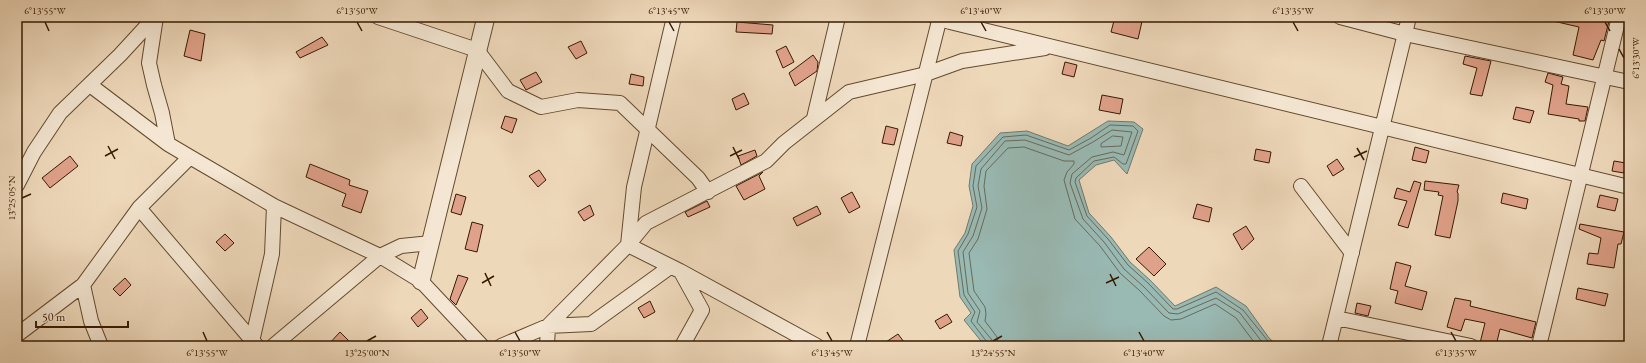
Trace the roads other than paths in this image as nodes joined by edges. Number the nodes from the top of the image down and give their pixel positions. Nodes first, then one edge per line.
1 (155, 17) edge
2 (378, 17) edge
3 (486, 17) edge
4 (674, 17) edge
5 (838, 17) edge
6 (938, 17) edge
7 (1340, 17) edge
8 (1409, 17) edge
9 (1619, 17) edge
10 (1405, 34) junction
11 (1052, 46) junction
12 (477, 50) junction
13 (926, 74) junction
14 (1605, 76) junction
15 (1629, 82) edge
16 (90, 85) junction
17 (814, 118) junction
18 (1382, 128) junction
19 (648, 130) junction
20 (168, 144) junction
21 (190, 157) junction
22 (1581, 175) junction
23 (17, 185) edge
24 (1301, 186) dead end
25 (1629, 187) edge
26 (708, 192) junction
27 (274, 206) junction
28 (139, 208) junction
29 (430, 243) junction
30 (628, 245) junction
31 (1352, 253) junction
32 (380, 256) junction
33 (675, 269) junction
34 (421, 281) junction
35 (83, 285) junction
36 (1336, 318) junction
37 (548, 326) junction
38 (17, 335) edge
39 (253, 344) edge
40 (99, 345) edge
41 (273, 346) edge
42 (482, 346) edge
43 (501, 346) edge
44 (547, 346) edge
45 (682, 346) edge
46 (817, 346) edge
47 (858, 346) edge
48 (1329, 346) edge
49 (1471, 346) edge
50 (1539, 346) edge

1 - 16 street
1 - 20 street
2 - 12 street
3 - 12 street
4 - 19 street
5 - 17 street
6 - 11 street
6 - 13 street
7 - 10 street
8 - 10 street
9 - 14 street
10 - 14 street
10 - 18 street
11 - 13 street
11 - 18 street
12 - 19 street
12 - 29 street
13 - 17 street
13 - 47 street
14 - 15 street
14 - 22 street
16 - 20 street
16 - 23 street
17 - 26 street
18 - 22 street
18 - 31 street
19 - 26 street
19 - 30 street
20 - 21 street
21 - 27 street
21 - 28 street
22 - 25 street
22 - 50 street
24 - 31 street
26 - 30 street
27 - 32 street
27 - 39 street
28 - 35 street
28 - 39 street
29 - 32 street
29 - 34 street
30 - 33 street
30 - 37 street
31 - 36 street
32 - 34 street
32 - 41 street
33 - 37 street
33 - 45 street
33 - 46 street
34 - 42 street
35 - 38 street
35 - 40 street
36 - 48 street
36 - 49 street
37 - 43 street
37 - 44 street

